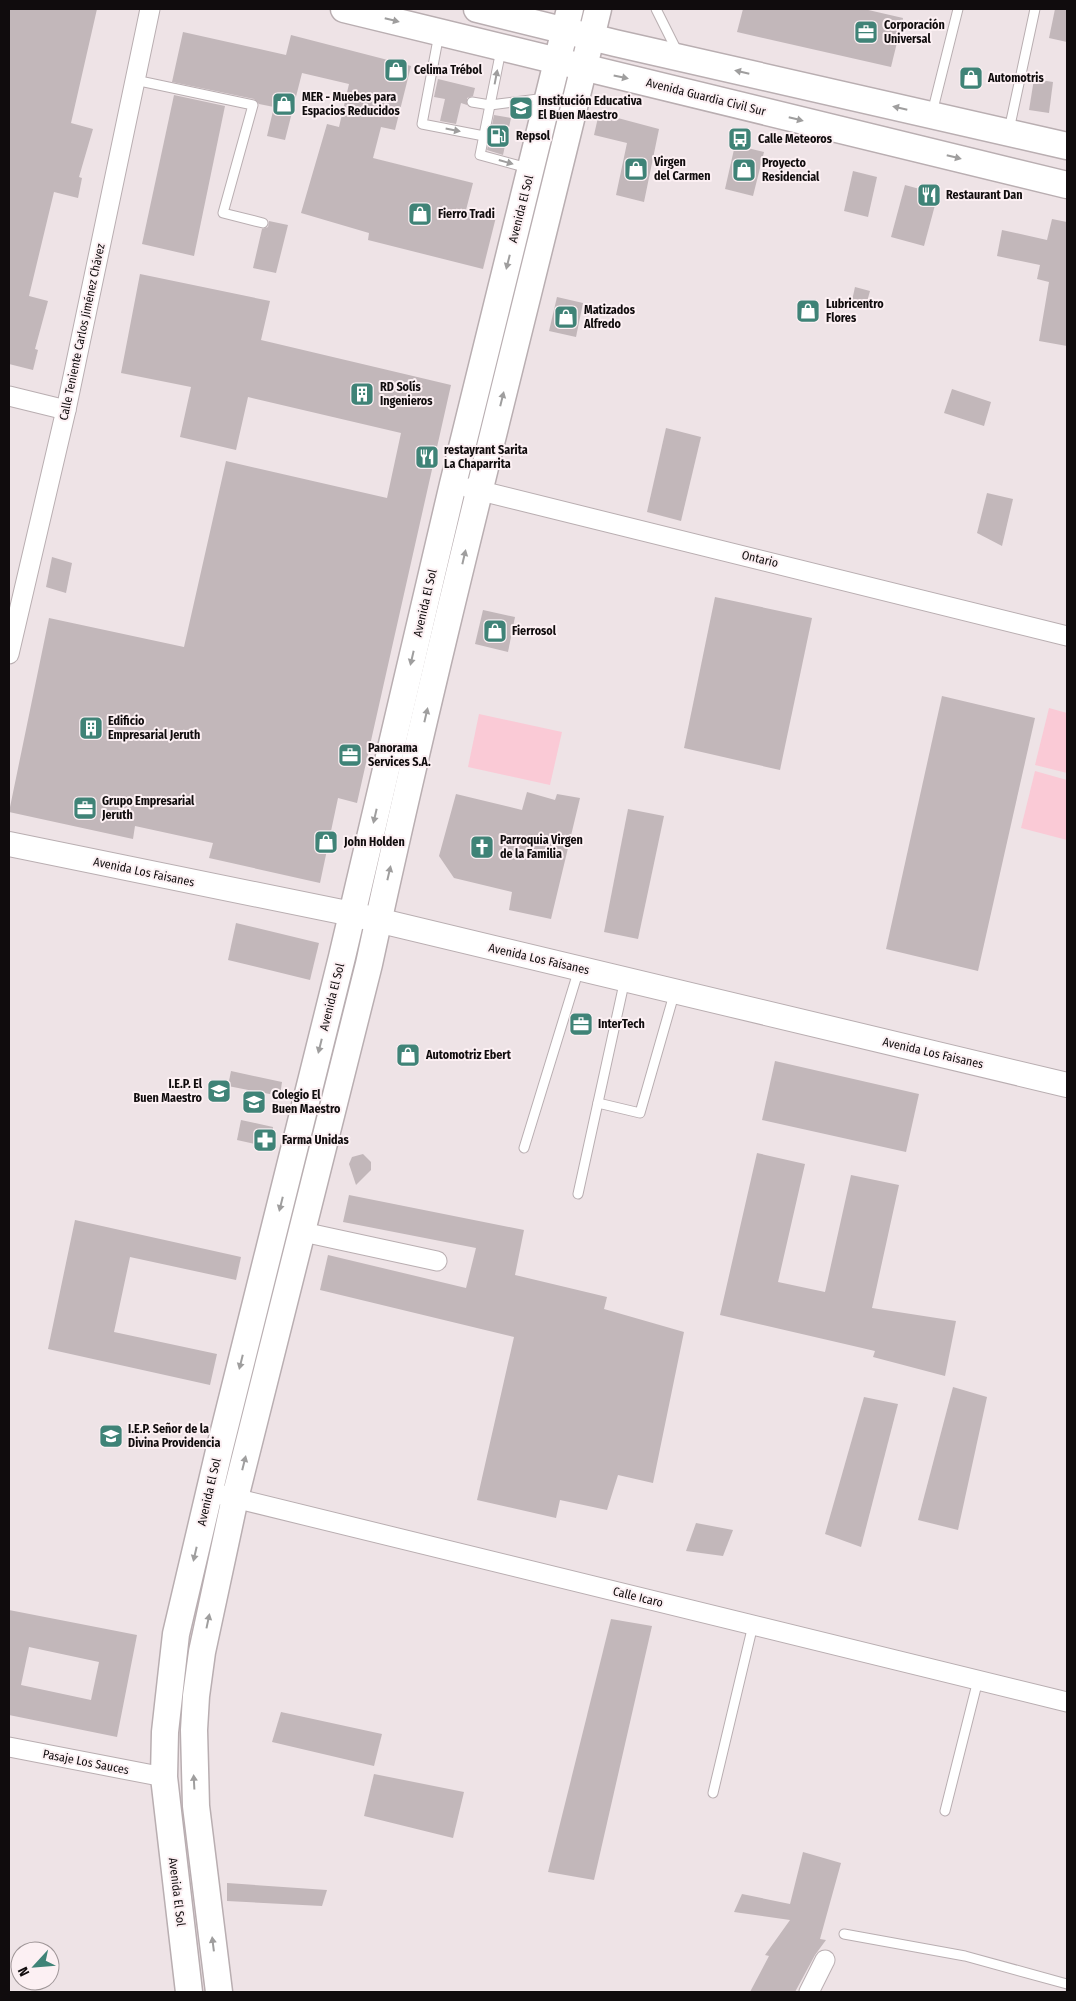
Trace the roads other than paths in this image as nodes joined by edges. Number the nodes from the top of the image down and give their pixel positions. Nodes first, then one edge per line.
1 (150, 9) edge
2 (344, 9) edge
3 (477, 9) edge
4 (598, 9) edge
5 (656, 9) edge
6 (958, 9) edge
7 (1035, 9) edge
8 (531, 16) edge
9 (567, 19) edge
10 (440, 32) junction
11 (591, 38) junction
12 (502, 48) junction
13 (680, 58) junction
14 (557, 61) junction
15 (584, 68) junction
16 (135, 80) junction
17 (548, 98) junction
18 (472, 102) dead end
19 (490, 105) junction
20 (931, 115) junction
21 (1008, 133) junction
22 (484, 136) junction
23 (1067, 146) edge
24 (528, 180) junction
25 (1067, 185) edge
26 (552, 198) junction
27 (263, 223) dead end
28 (9, 396) edge
29 (66, 410) junction
30 (453, 484) junction
31 (480, 490) junction
32 (1067, 636) edge
33 (9, 654) edge
34 (9, 844) edge
35 (352, 914) junction
36 (379, 921) junction
37 (579, 968) junction
38 (625, 979) junction
39 (675, 991) junction
40 (1067, 1085) edge
41 (598, 1103) junction
42 (524, 1148) dead end
43 (578, 1194) dead end
44 (303, 1232) junction
45 (438, 1261) dead end
46 (209, 1492) junction
47 (235, 1498) junction
48 (754, 1625) junction
49 (978, 1680) junction
50 (1067, 1702) edge
51 (9, 1747) edge
52 (164, 1777) junction
53 (713, 1793) dead end
54 (945, 1811) dead end
55 (844, 1934) dead end
56 (825, 1960) dead end
57 (1067, 1984) edge
58 (189, 1992) edge
59 (219, 1992) edge
60 (809, 1992) edge

1 - 16 street, Calle Teniente Carlos Jiménez Chávez
2 -> 10 main road, Avenida Guardia Civil Sur
3 - 8 main road
4 - 11 main road
5 - 13 lane
6 - 20 lane
7 - 21 lane
8 - 9 main road
9 - 11 main road
9 - 14 main road, Avenida El Sol
10 - 12 main road, Avenida Guardia Civil Sur
10 -> 22 lane
11 - 13 main road
11 - 15 main road
12 - 14 main road, Avenida Guardia Civil Sur
19 -> 12 lane
20 -> 13 main road
14 - 15 main road, Avenida Guardia Civil Sur
14 - 17 main road, Avenida El Sol
15 -> 25 main road, Avenida Guardia Civil Sur
15 - 26 main road
16 - 27 lane
16 - 29 street, Calle Teniente Carlos Jiménez Chávez
17 - 19 lane
17 - 24 main road, Avenida El Sol
18 - 19 lane
19 - 22 lane
20 - 21 main road
21 - 23 main road
22 -> 24 lane
24 - 26 main road
24 -> 30 main road, Avenida El Sol
31 -> 26 main road
28 - 29 street
29 - 33 street, Calle Teniente Carlos Jiménez Chávez
30 - 31 street, Ontario
30 -> 35 main road, Avenida El Sol
31 - 32 street, Ontario
36 -> 31 main road
34 - 35 street, Avenida Los Faisanes
35 - 36 street, Avenida Los Faisanes
35 -> 46 main road, Avenida El Sol
36 - 37 street, Avenida Los Faisanes
36 - 44 main road
37 - 38 street, Avenida Los Faisanes
37 - 42 lane
38 - 39 street, Avenida Los Faisanes
38 - 41 lane
39 - 40 street, Avenida Los Faisanes
39 - 41 lane
41 - 43 lane
44 - 45 street
47 -> 44 main road
46 - 47 street, Calle Icaro
46 -> 52 main road, Avenida El Sol
47 - 48 street, Calle Icaro
59 -> 47 main road
48 - 49 street, Calle Icaro
48 - 53 lane
49 - 50 street, Calle Icaro
49 - 54 lane
51 - 52 street, Pasaje Los Sauces
52 - 58 main road, Avenida El Sol
55 - 57 lane
56 - 60 street

